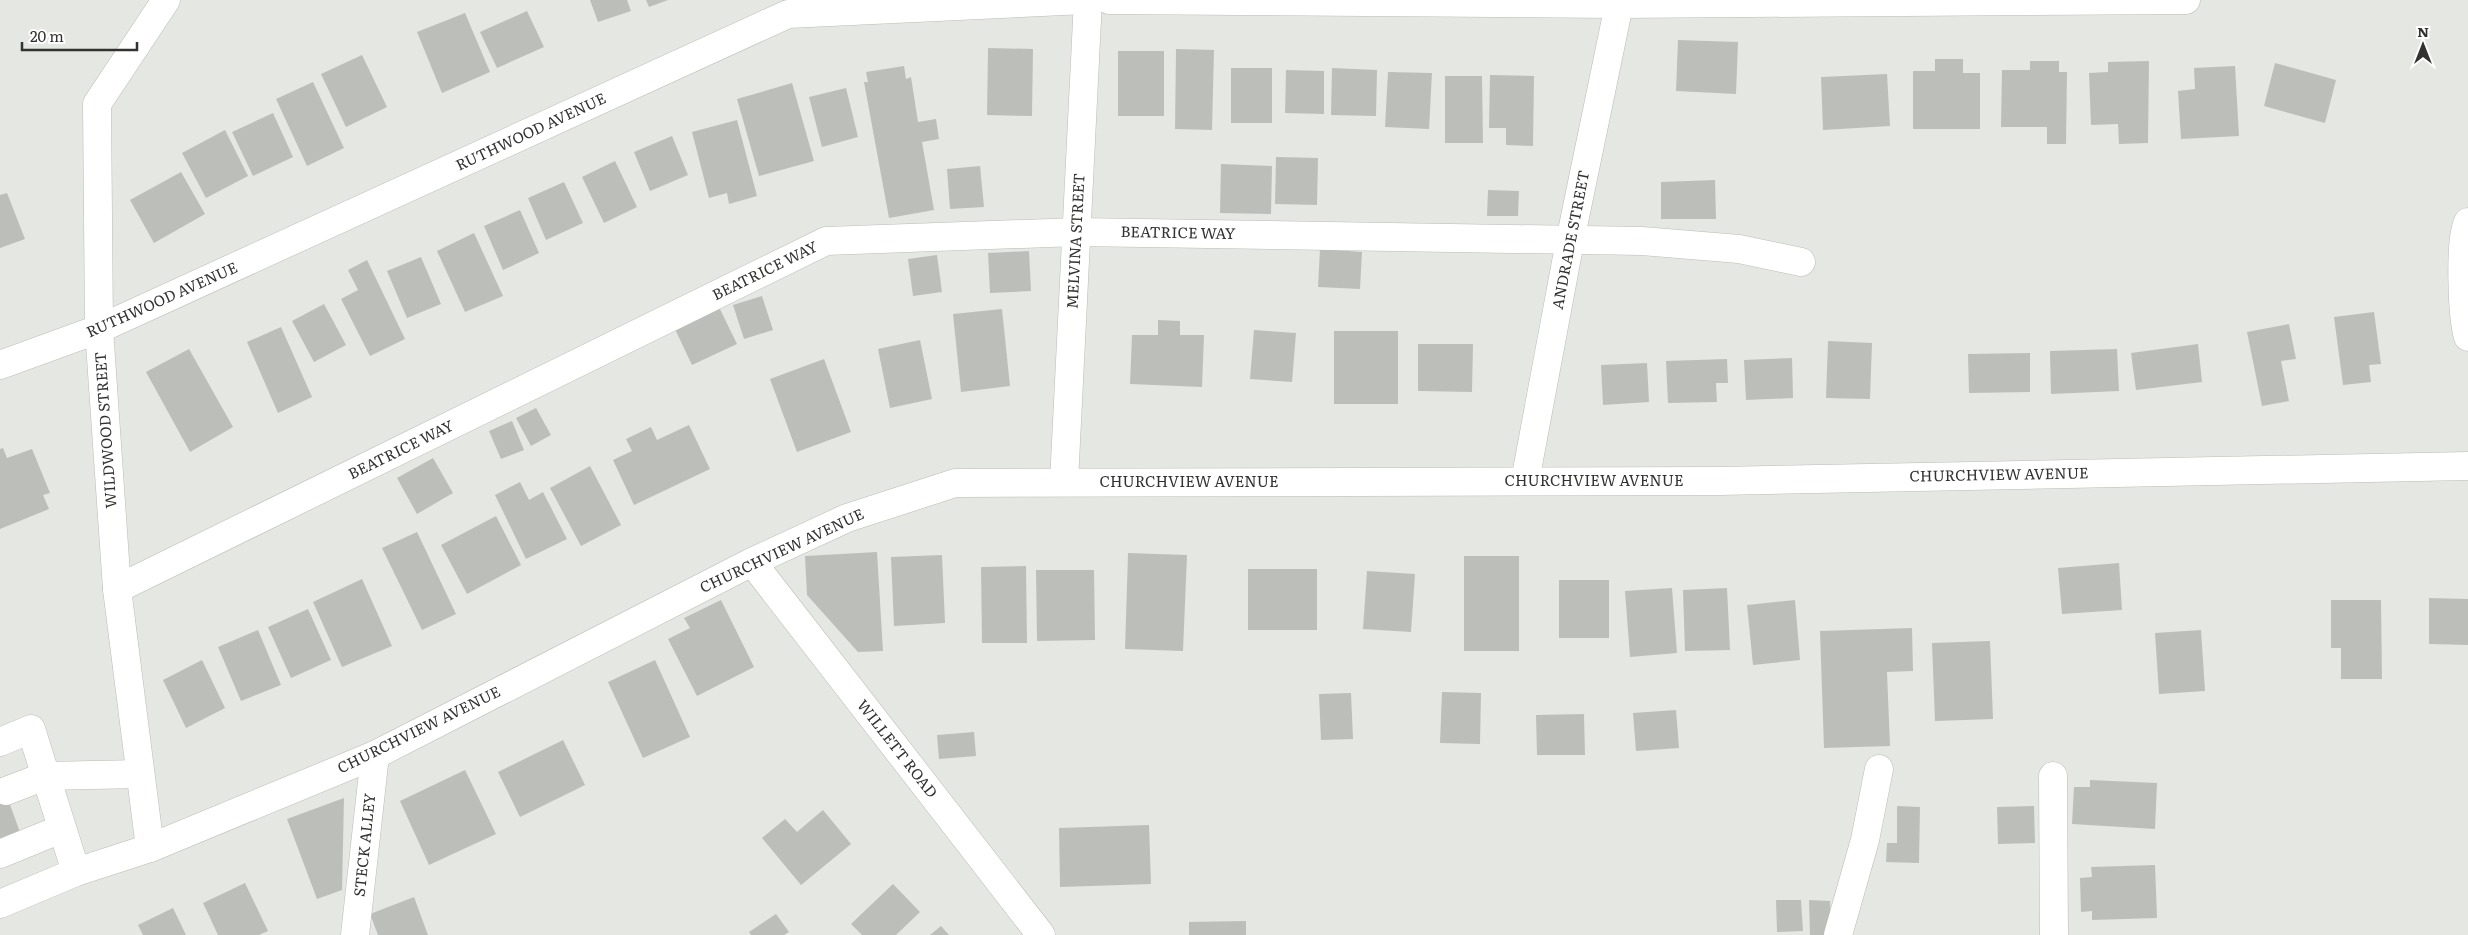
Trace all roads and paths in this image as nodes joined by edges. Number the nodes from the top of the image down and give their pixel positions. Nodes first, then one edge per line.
1 (166, 0) edge
2 (1086, 0) edge
3 (1109, 0) edge
4 (2186, 0) edge
5 (1619, 2) edge
6 (2468, 222) edge
7 (1076, 232) junction
8 (1570, 240) junction
9 (1802, 262) dead end
10 (98, 330) junction
11 (2468, 337) edge
12 (0, 365) edge
13 (2468, 466) edge
14 (1525, 481) junction
15 (1064, 482) junction
16 (752, 562) junction
17 (117, 589) junction
18 (0, 742) edge
19 (375, 755) junction
20 (1879, 769) dead end
21 (140, 774) junction
22 (45, 776) junction
23 (2053, 776) dead end
24 (6, 791) dead end
25 (61, 829) junction
26 (150, 848) junction
27 (0, 854) edge
28 (76, 872) junction
29 (0, 904) edge
30 (355, 935) edge
31 (1041, 935) edge
32 (1838, 935) edge
33 (2054, 935) edge

1 - 10 street, WILDWOOD STREET
2 - 7 street, MELVINA STREET
2 - 10 street, RUTHWOOD AVENUE
3 - 5 street
4 - 5 street
5 - 8 street, ANDRADE STREET
6 - 11 street
7 - 8 street, BEATRICE WAY
7 - 15 street, MELVINA STREET
7 - 17 street, BEATRICE WAY
8 - 9 street, BEATRICE WAY
8 - 14 street, ANDRADE STREET
10 - 12 street, RUTHWOOD AVENUE
10 - 17 street, WILDWOOD STREET
13 - 14 street, CHURCHVIEW AVENUE
14 - 15 street, CHURCHVIEW AVENUE
15 - 16 street, CHURCHVIEW AVENUE
16 - 19 street, CHURCHVIEW AVENUE
16 - 31 street, WILLETT ROAD
17 - 21 street, WILDWOOD STREET
18 - 22 street
19 - 26 street, CHURCHVIEW AVENUE
19 - 30 street, STECK ALLEY
20 - 32 street
21 - 22 street
21 - 26 street, WILDWOOD STREET
22 - 24 street
22 - 25 street
23 - 33 street
25 - 27 street
25 - 28 street
26 - 28 street, CHURCHVIEW AVENUE
28 - 29 street, CHURCHVIEW AVENUE

